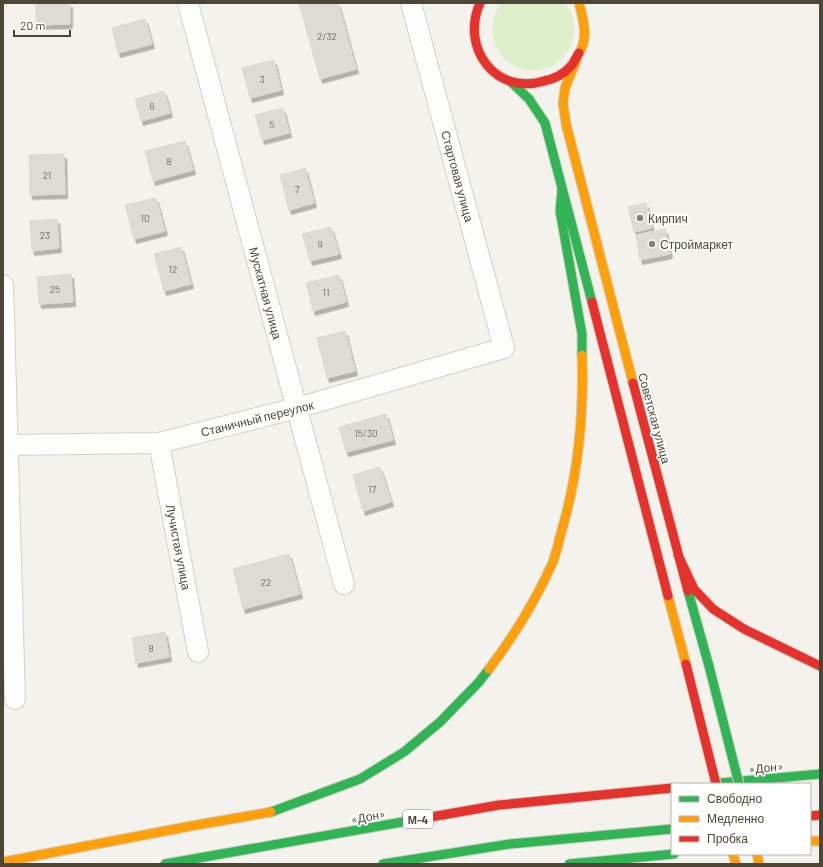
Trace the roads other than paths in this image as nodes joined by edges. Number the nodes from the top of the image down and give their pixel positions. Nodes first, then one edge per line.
1 (188, 3) edge
2 (412, 3) edge
3 (579, 3) edge
4 (474, 5) edge
5 (577, 58) junction
6 (511, 82) junction
7 (562, 189) junction
8 (3, 286) edge
9 (504, 348) joint
10 (297, 408) junction
11 (159, 443) junction
12 (5, 445) edge
13 (678, 555) junction
14 (344, 584) dead end
15 (198, 652) dead end
16 (820, 666) edge
17 (15, 699) dead end
18 (820, 774) edge
19 (715, 783) edge
20 (726, 783) edge
21 (739, 783) edge
22 (671, 788) edge
23 (671, 829) edge
24 (671, 854) edge
25 (3, 862) edge
26 (165, 864) edge
27 (384, 864) edge
28 (569, 864) edge

1 - 10 street, Мускатная улица
2 - 9 street, Стартовая улица
3 - 5 main road, Советская улица
4 - 6 main road
5 - 6 main road
5 - 13 main road, Советская улица
6 - 7 main road
7 - 19 main road, bridge
7 - 25 main road
8 - 12 street
9 - 10 street, Станичный переулок
10 - 11 street, Станичный переулок
10 - 14 street, Мускатная улица
11 - 12 street, Станичный переулок
11 - 15 street, Лучистая улица
12 - 17 street
13 - 16 main road
13 - 21 main road, Советская улица, bridge
18 - 20 main road, «Дон»
22 - 26 main road, «Дон» / М-4
23 - 27 main road
24 - 28 main road

